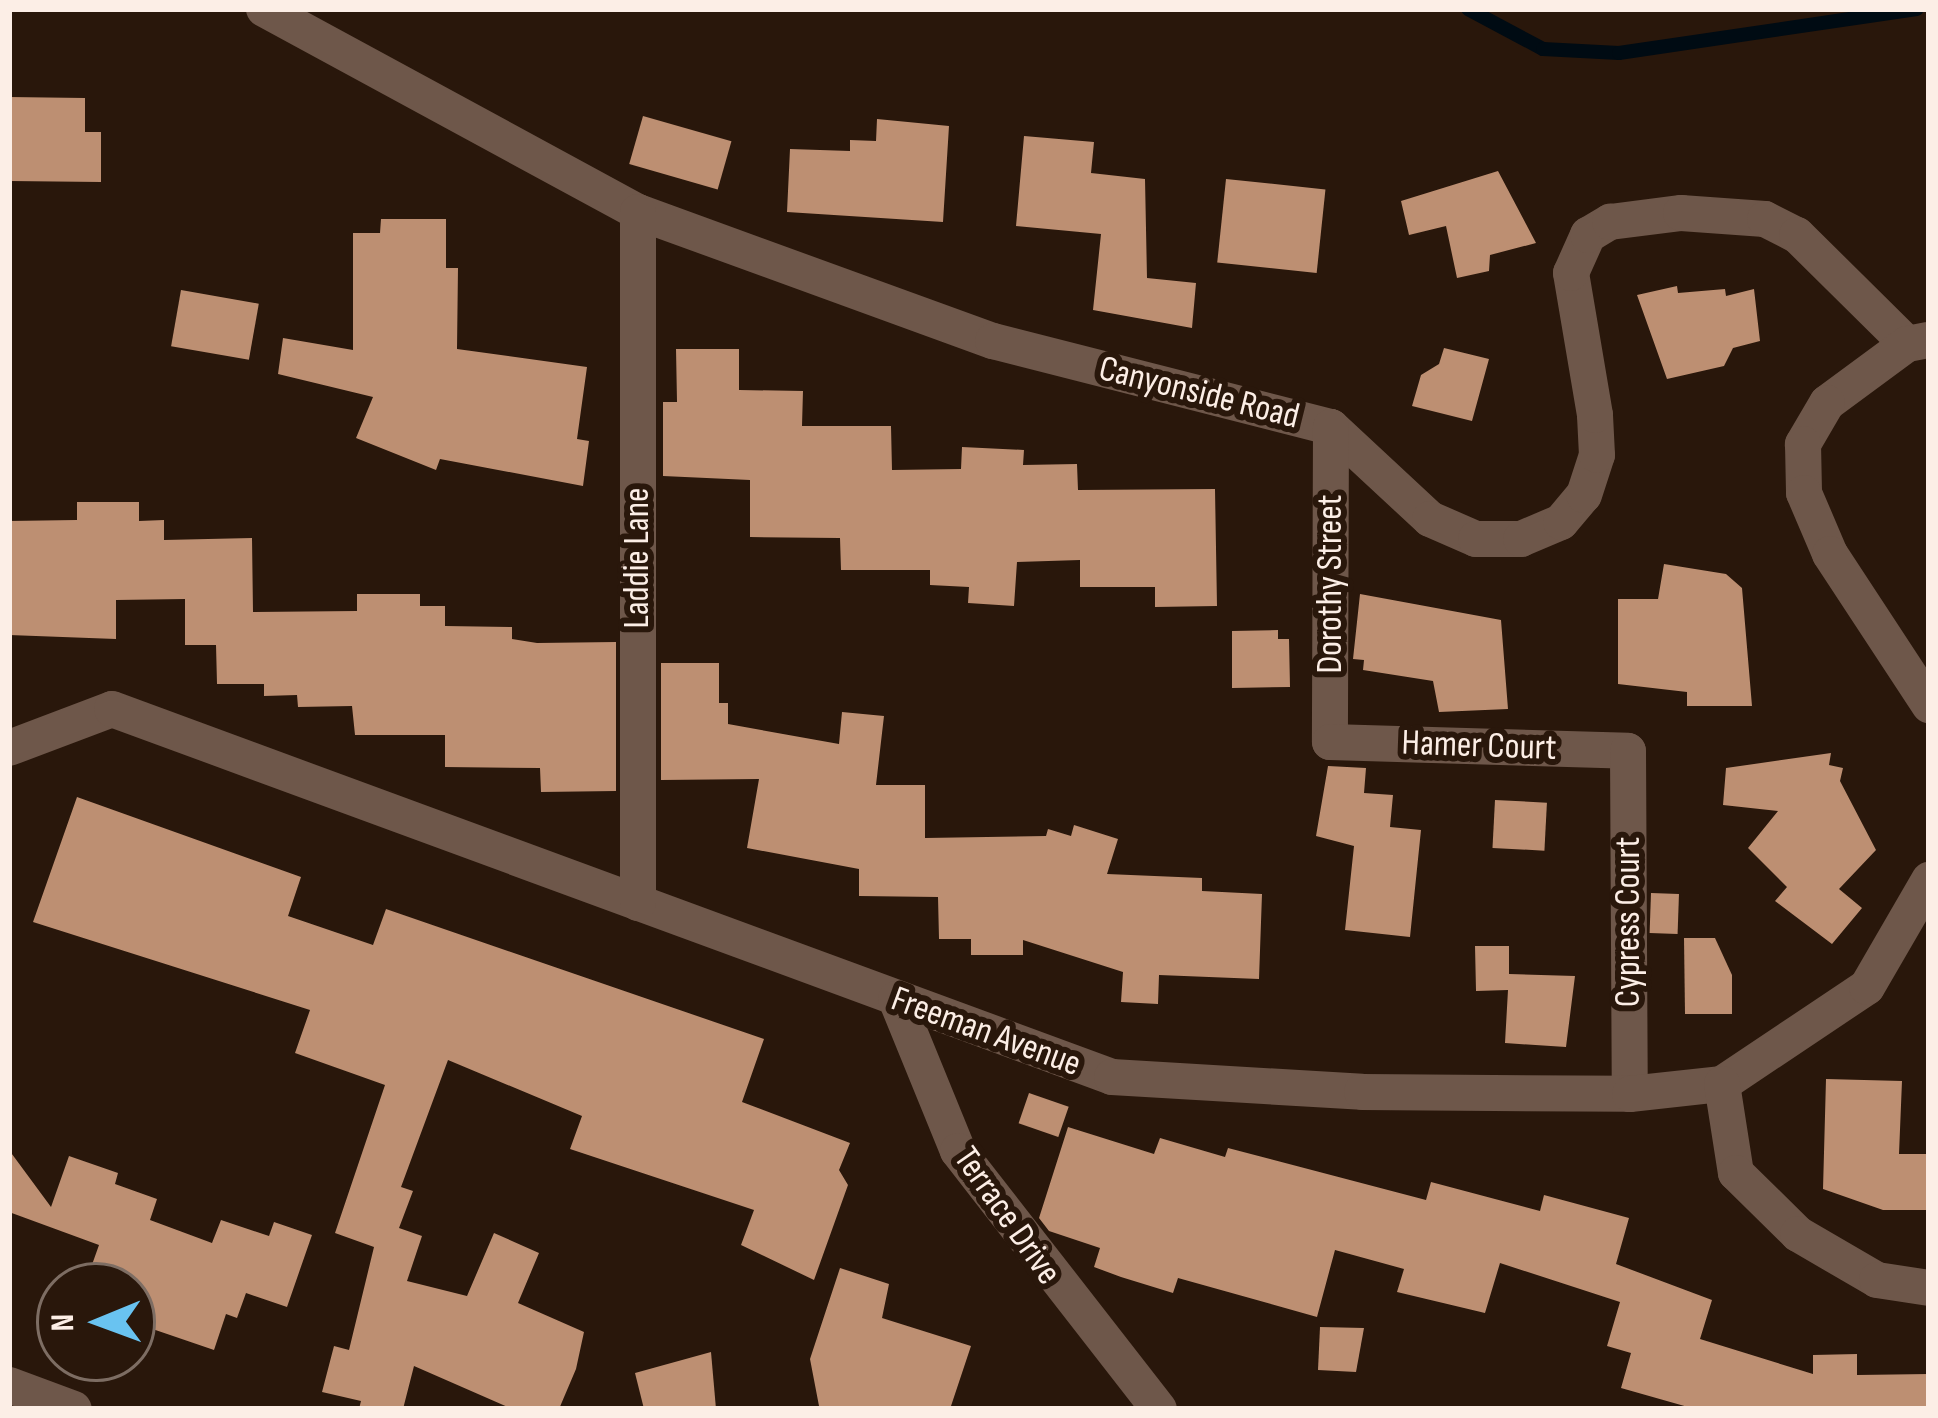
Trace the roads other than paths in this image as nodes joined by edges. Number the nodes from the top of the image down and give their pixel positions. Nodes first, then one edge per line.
1 (264, 9) edge
2 (638, 212) junction
3 (1918, 342) edge
4 (1331, 427) junction
5 (1929, 705) edge
6 (1330, 742) joint
7 (9, 748) edge
8 (1628, 751) joint
9 (1929, 880) edge
10 (638, 903) junction
11 (896, 999) junction
12 (1722, 1084) junction
13 (1630, 1094) junction
14 (1929, 1288) edge
15 (9, 1385) edge
16 (74, 1409) edge
17 (1159, 1409) edge

1 - 2 street, Canyonside Road
2 - 4 street, Canyonside Road
2 - 10 street, Laddie Lane
3 - 4 street, Canyonside Road
3 - 5 street
4 - 6 street, Dorothy Street
6 - 8 street, Hamer Court
7 - 10 street, Freeman Avenue
8 - 13 street, Cypress Court
9 - 12 street, Freeman Avenue
10 - 11 street, Freeman Avenue
11 - 13 street, Freeman Avenue
11 - 17 street, Terrace Drive
12 - 13 street, Freeman Avenue
12 - 14 street
15 - 16 street

